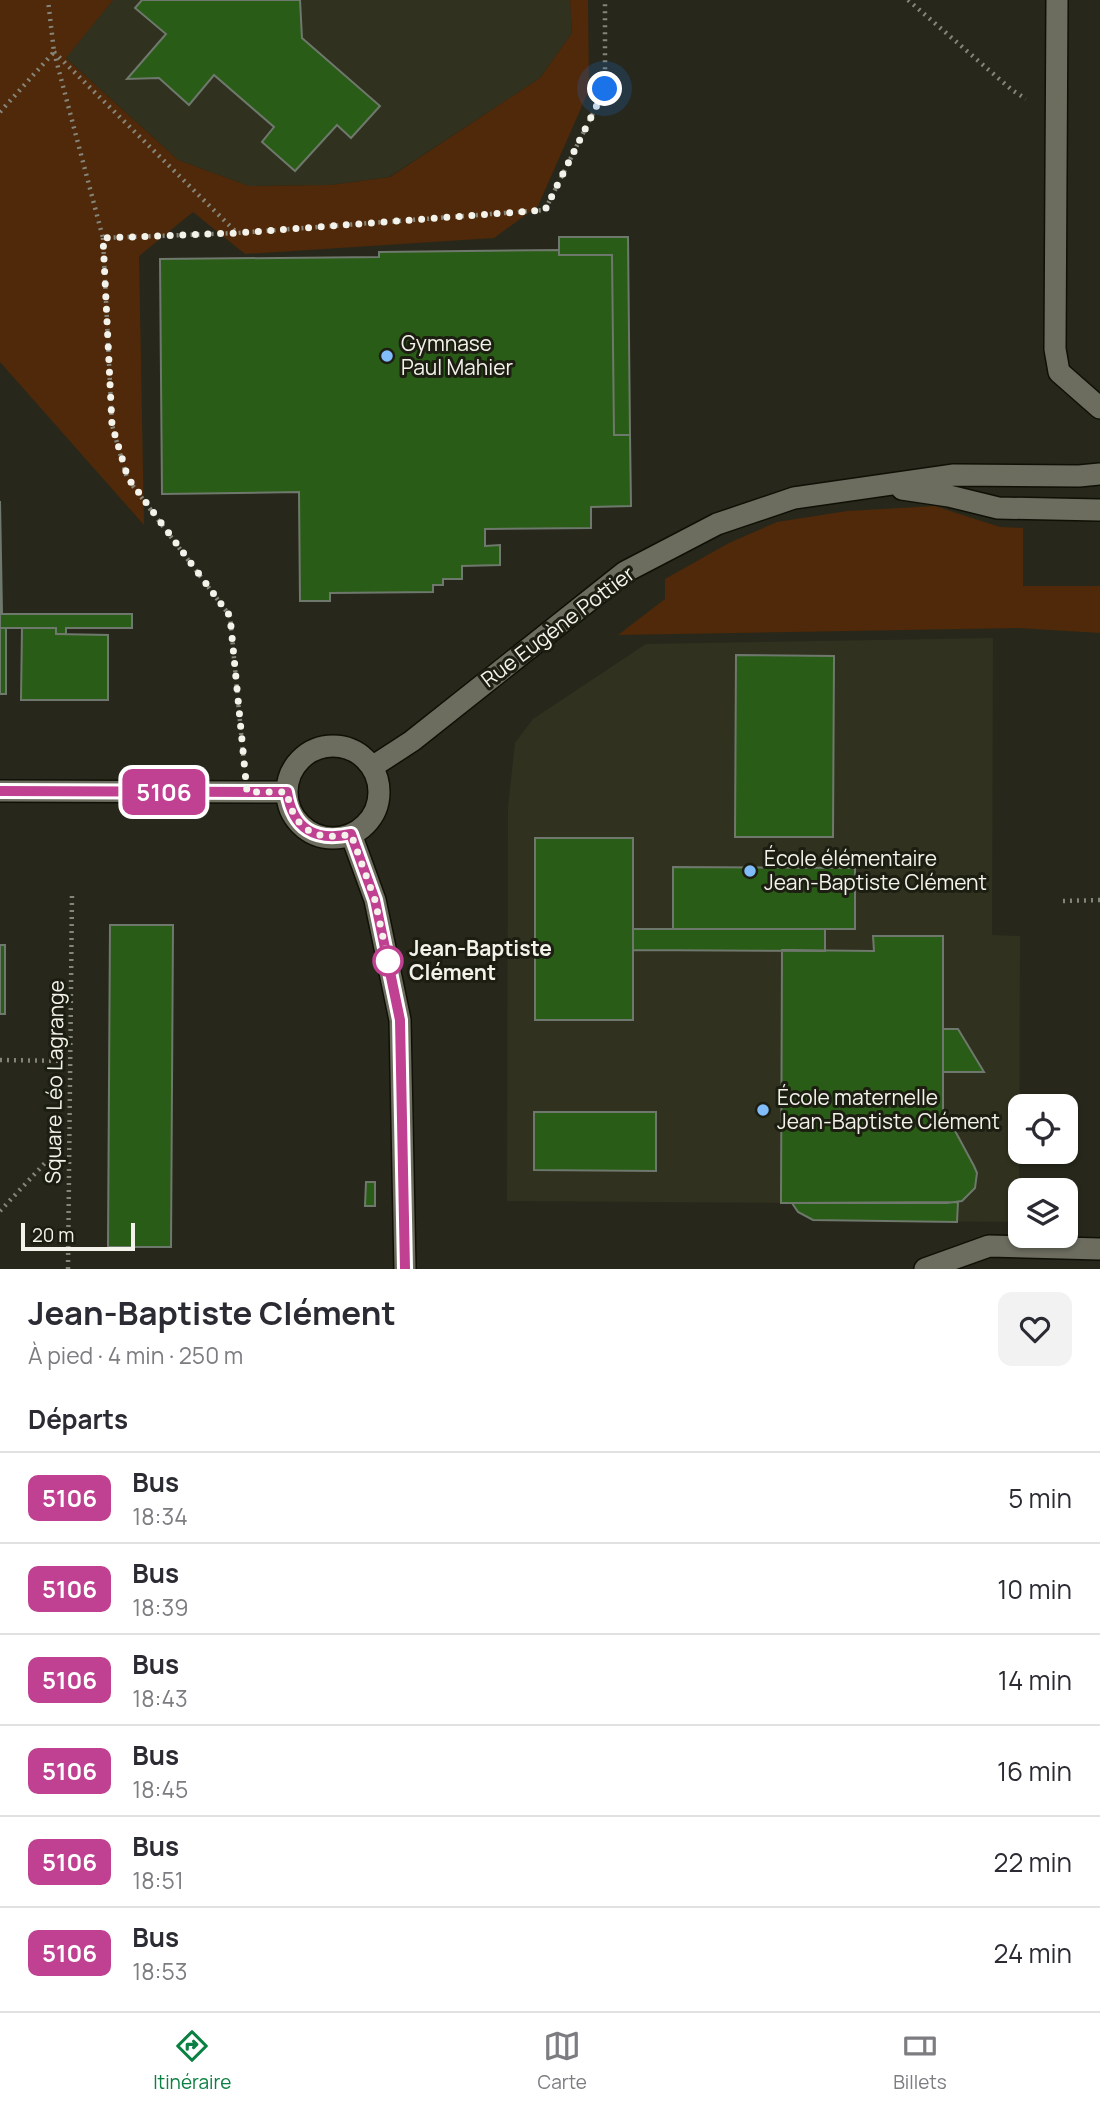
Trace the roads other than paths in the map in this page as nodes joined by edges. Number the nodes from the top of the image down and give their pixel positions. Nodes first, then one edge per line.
1 (1057, 0) edge
2 (1100, 408) edge
3 (1100, 474) edge
4 (879, 485) junction
5 (1100, 510) edge
6 (372, 767) junction
7 (0, 791) edge
8 (287, 792) junction
9 (351, 834) junction
10 (1100, 1249) edge
11 (405, 1269) edge
12 (925, 1269) edge

1 - 2 street
3 - 4 street, Rue Eugène Pottier
4 - 5 street, Rue Eugène Pottier
4 - 6 street, Rue Eugène Pottier
6 - 8 street
6 - 9 street
7 - 8 street
8 - 9 street
9 - 11 street
10 - 12 street

